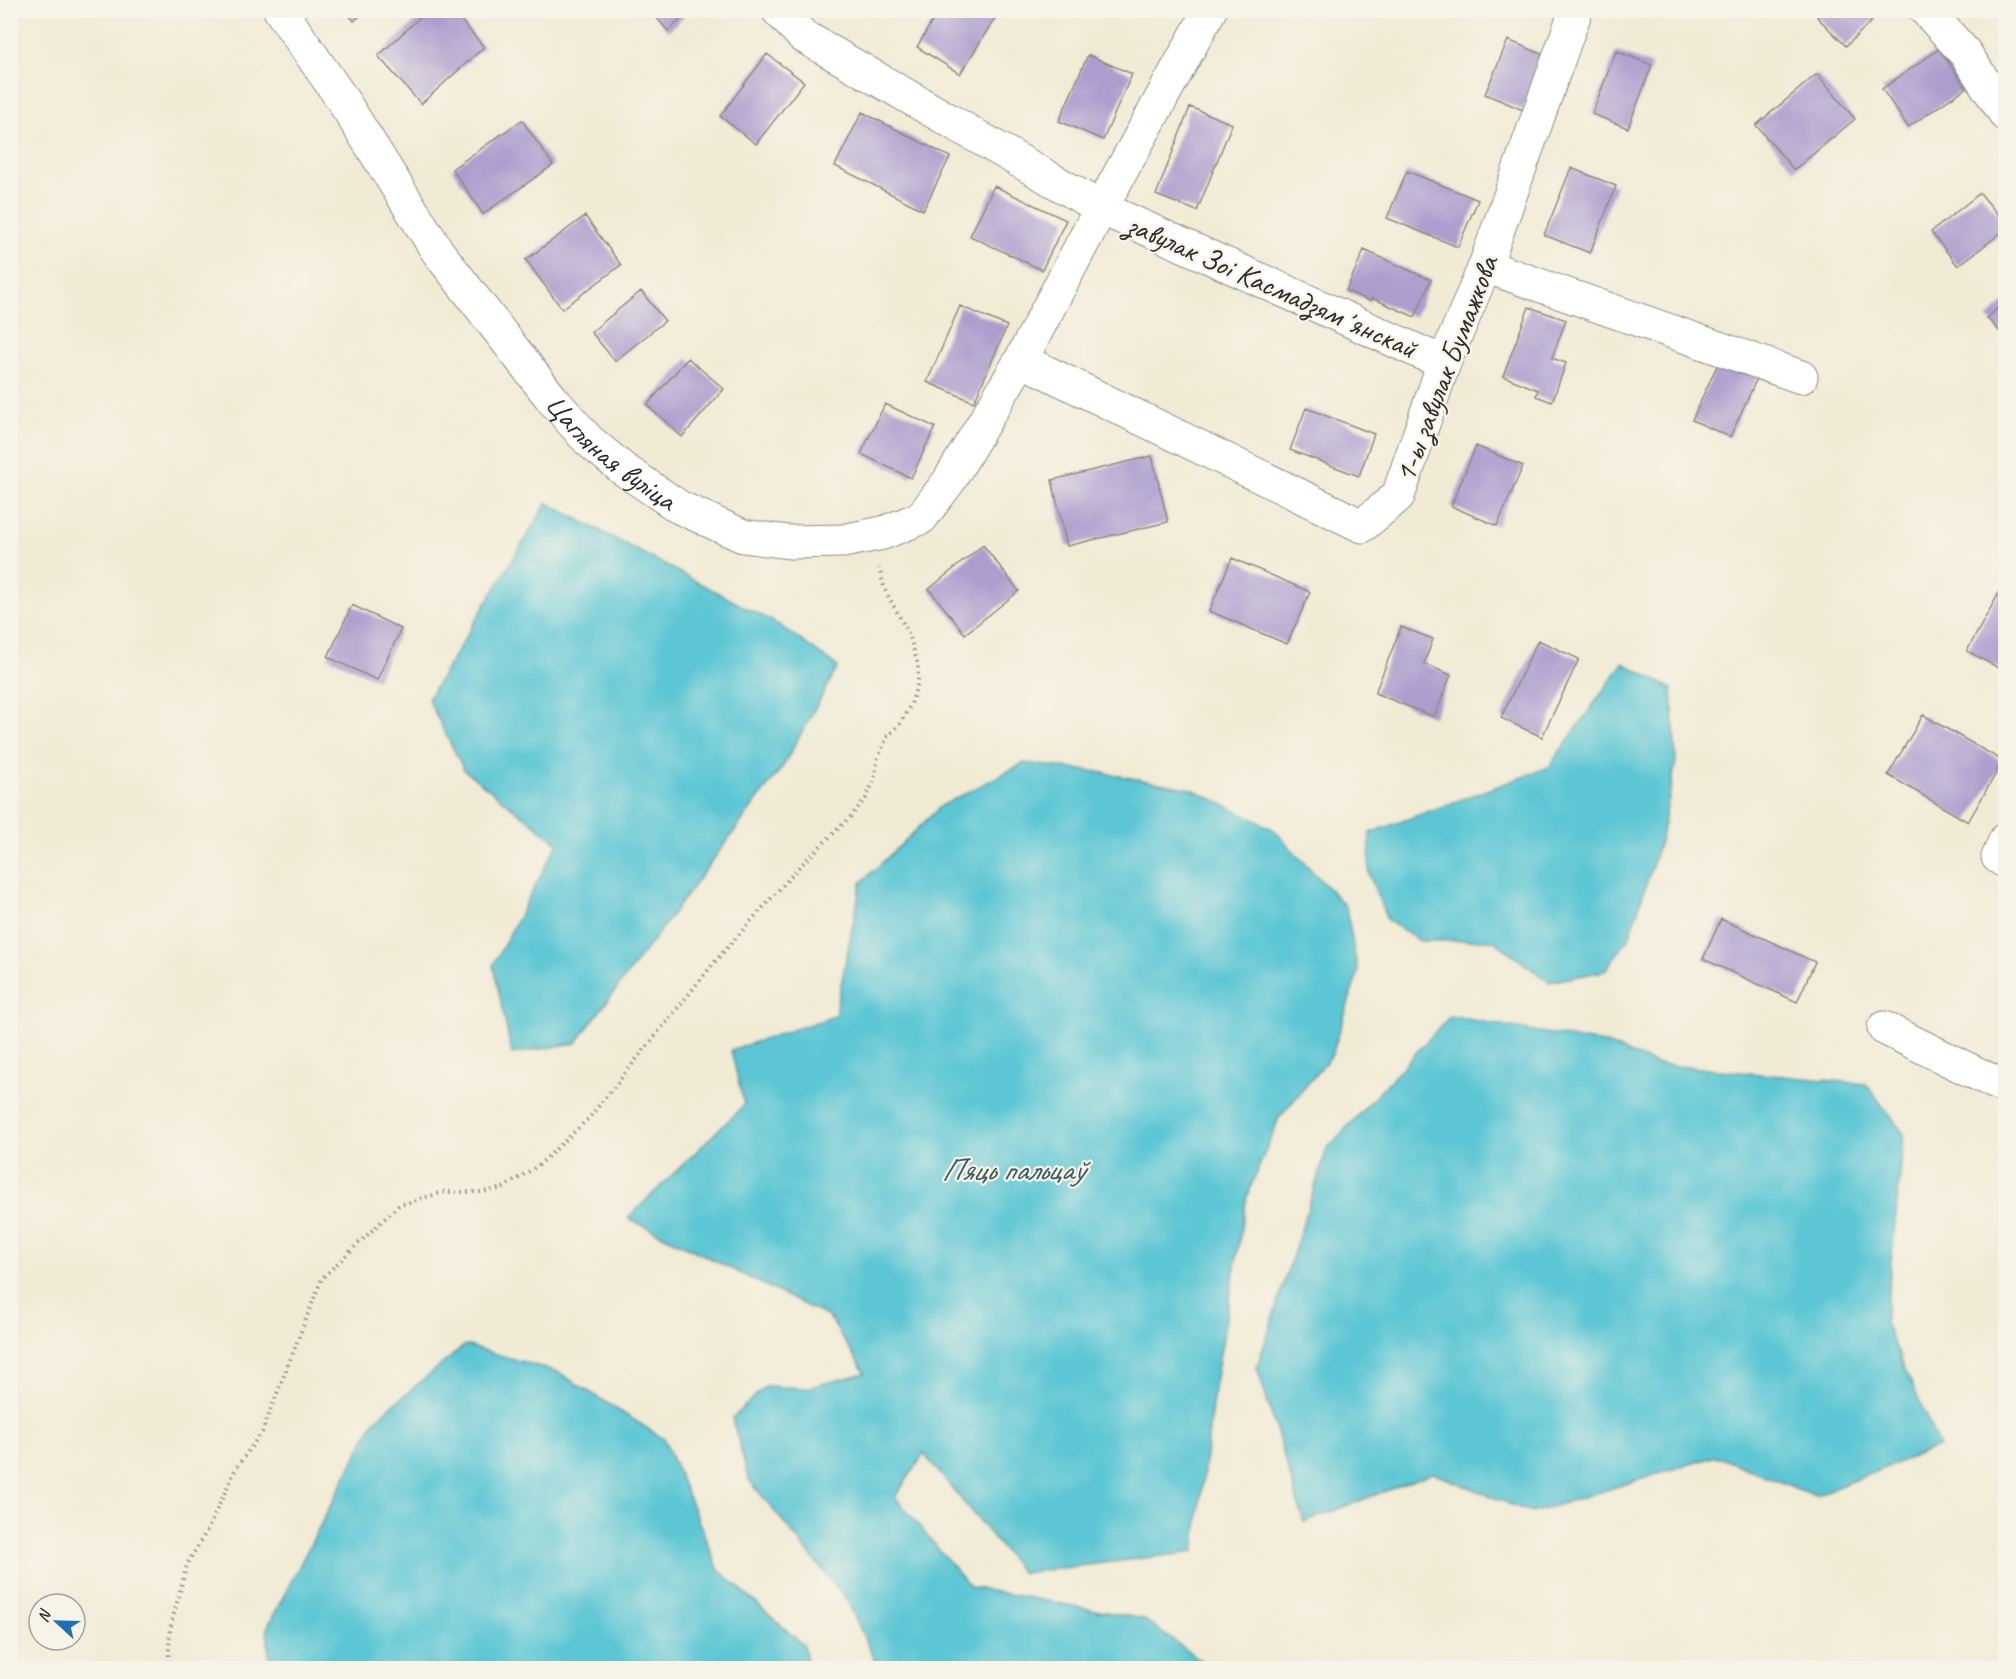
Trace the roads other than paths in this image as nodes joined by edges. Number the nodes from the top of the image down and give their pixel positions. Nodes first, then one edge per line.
1 (280, 10) edge
2 (778, 10) edge
3 (1210, 10) edge
4 (1576, 10) edge
5 (1926, 10) edge
6 (2006, 115) edge
7 (1101, 208) junction
8 (1485, 266) junction
9 (1021, 360) junction
10 (1444, 363) junction
11 (1801, 377) dead end
12 (2006, 839) edge
13 (2006, 861) edge
14 (1884, 1028) dead end
15 (2006, 1088) edge

1 - 9 street, Цагляная вуліца
2 - 7 street, завулак Зоі Касмадзямʼянскай
3 - 7 street, завулак Зоі Касмадзямʼянскай
4 - 8 street, 1-ы завулак Бумажкова
5 - 6 street
7 - 9 street, Цагляная вуліца
7 - 10 street, завулак Зоі Касмадзямʼянскай
8 - 10 street, 1-ы завулак Бумажкова
8 - 11 street
9 - 10 street, 1-ы завулак Бумажкова
12 - 13 street
14 - 15 street

